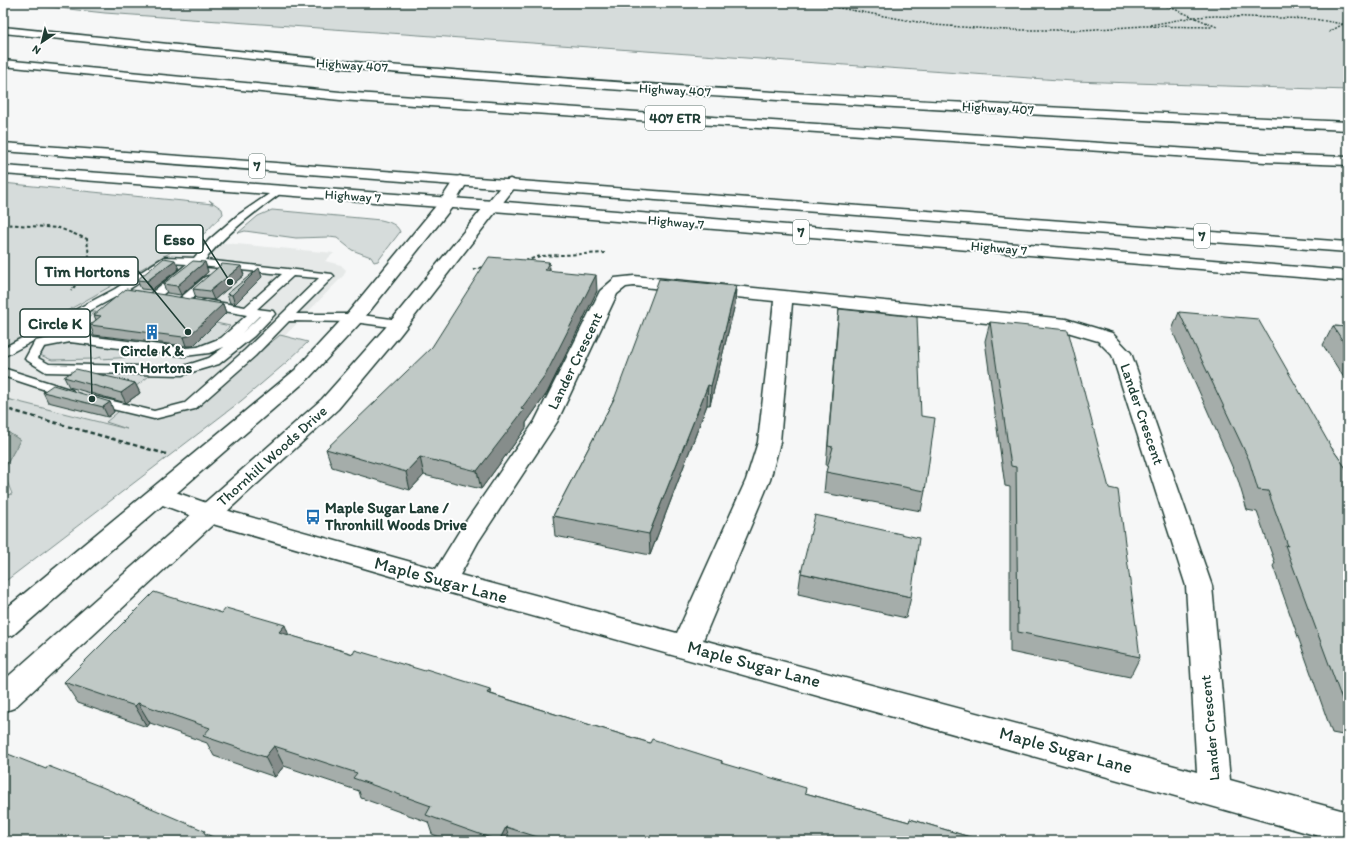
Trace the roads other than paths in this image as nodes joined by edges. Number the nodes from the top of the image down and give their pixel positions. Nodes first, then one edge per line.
1 (3, 26) edge
2 (3, 30) edge
3 (70, 37) junction
4 (3, 63) edge
5 (1348, 126) edge
6 (3, 146) edge
7 (1348, 161) edge
8 (3, 170) edge
9 (460, 181) junction
10 (510, 184) junction
11 (278, 191) junction
12 (447, 203) junction
13 (493, 206) junction
14 (1348, 247) edge
15 (196, 263) junction
16 (226, 265) junction
17 (261, 269) junction
18 (291, 272) junction
19 (1348, 276) edge
20 (250, 278) edge
21 (119, 291) junction
22 (784, 295) junction
23 (154, 296) junction
24 (228, 297) edge
25 (182, 301) junction
26 (217, 306) junction
27 (251, 312) junction
28 (269, 314) junction
29 (286, 317) junction
30 (354, 318) junction
31 (399, 324) junction
32 (3, 353) edge
33 (3, 372) edge
34 (161, 495) junction
35 (209, 513) junction
36 (443, 581) junction
37 (3, 627) edge
38 (686, 646) junction
39 (3, 699) edge
40 (1215, 791) junction
41 (1348, 828) edge

1 - 3 main road
2 - 3 main road, Highway 407 / 407 ETR
3 - 5 main road, Highway 407 / 407 ETR
4 - 7 main road, Highway 407 / 407 ETR
6 - 9 main road, Highway 7 / 7
8 - 11 main road, Highway 7 / 7
9 - 10 main road, Highway 7 / 7
9 - 12 main road
10 - 13 main road, Thornhill Woods Drive
10 - 14 main road, Highway 7 / 7
11 - 12 main road, Highway 7 / 7
11 - 15 lane
12 - 13 main road, Highway 7 / 7
12 - 30 main road
13 - 19 main road, Highway 7 / 7
13 - 31 main road, Thornhill Woods Drive
15 - 16 lane
15 - 21 lane
15 - 23 lane
16 - 17 lane
16 - 25 lane
17 - 18 lane
17 - 20 lane
18 - 27 lane
18 - 29 lane
21 - 23 lane
21 - 32 lane
22 - 36 main road, Lander Crescent
22 - 38 main road
22 - 40 main road, Lander Crescent
23 - 25 lane
24 - 26 lane
25 - 26 lane
26 - 27 lane
27 - 28 lane
27 - 28 lane
28 - 29 lane
29 - 30 lane
29 - 33 lane
30 - 31 lane
30 - 34 main road
31 - 35 main road, Thornhill Woods Drive
34 - 35 main road, Maple Sugar Lane
34 - 37 main road
35 - 36 main road, Maple Sugar Lane
35 - 39 main road, Thornhill Woods Drive
36 - 38 main road, Maple Sugar Lane
38 - 40 main road, Maple Sugar Lane
40 - 41 main road, Maple Sugar Lane

